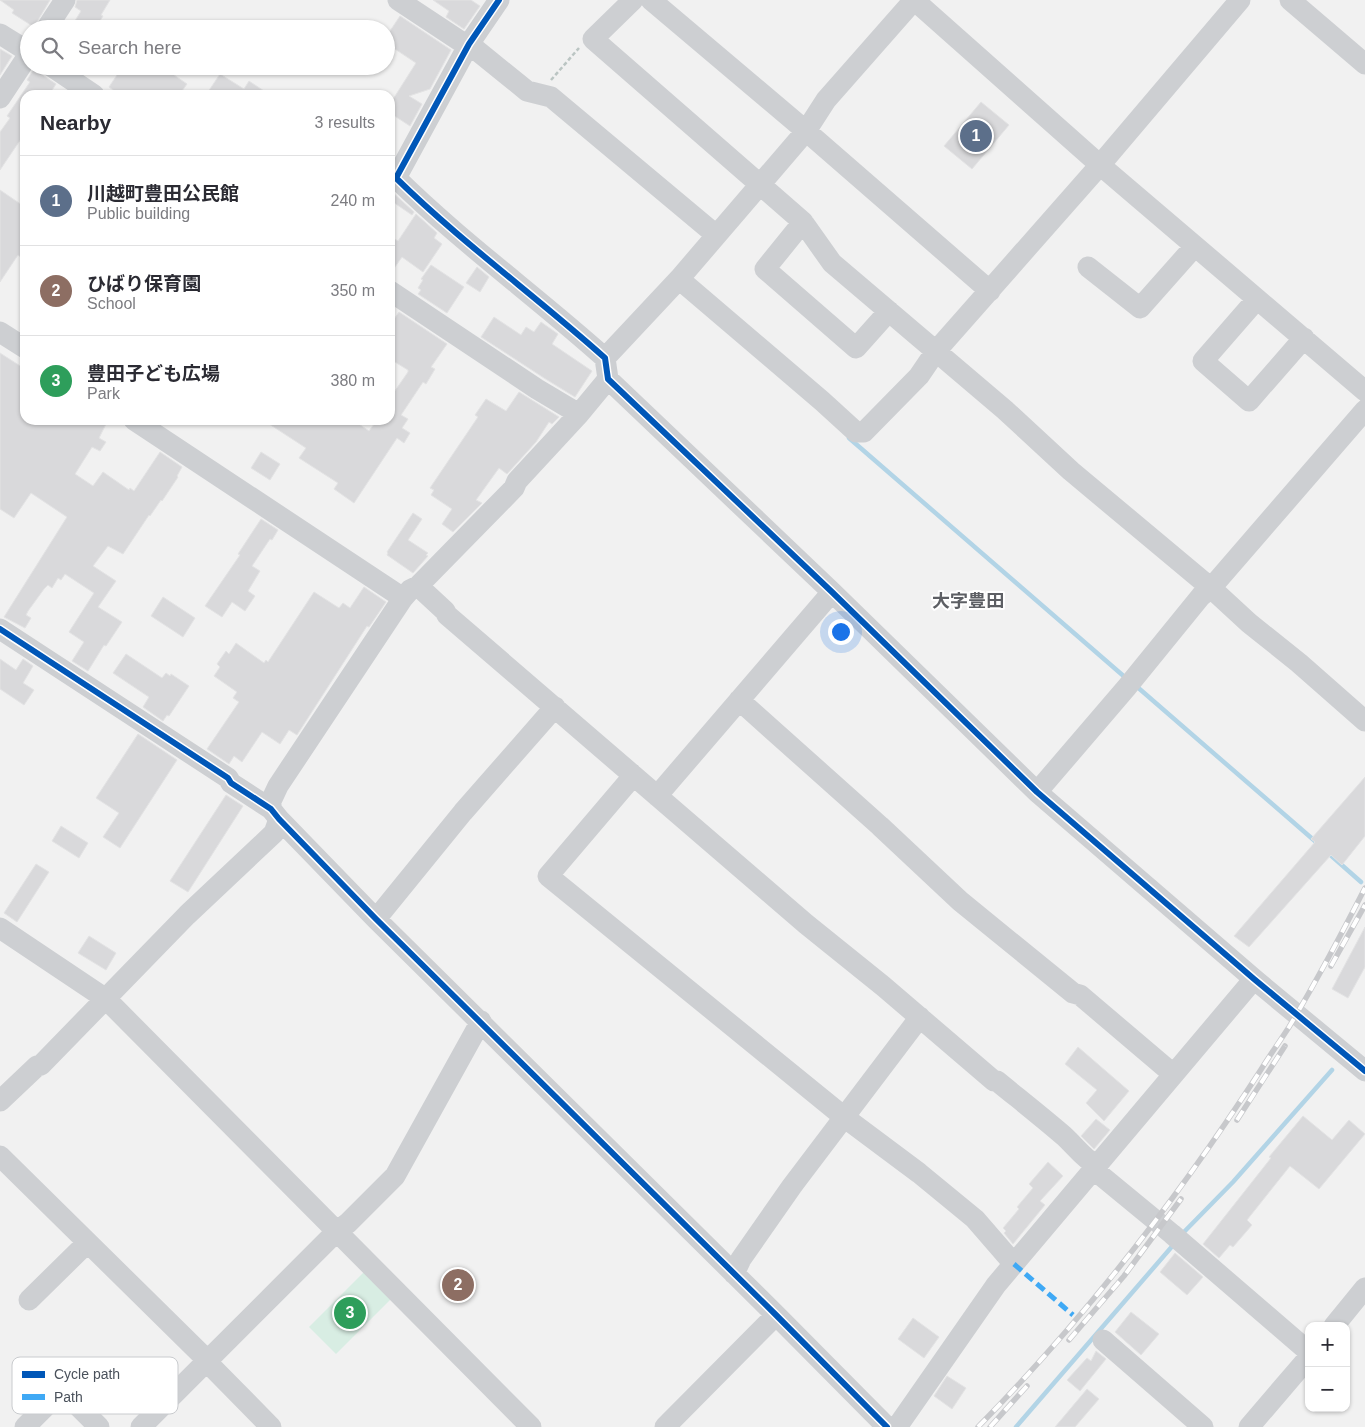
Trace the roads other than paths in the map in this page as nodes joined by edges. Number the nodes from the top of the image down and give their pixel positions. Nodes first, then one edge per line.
1 (65, 0) edge
2 (398, 0) edge
3 (499, 0) edge
4 (633, 0) edge
5 (651, 0) edge
6 (914, 0) edge
7 (1240, 0) edge
8 (1290, 0) edge
9 (52, 20) edge
10 (0, 34) edge
11 (469, 44) junction
12 (20, 47) edge
13 (1365, 64) edge
14 (20, 67) edge
15 (64, 75) edge
16 (86, 90) edge
17 (0, 98) edge
18 (806, 131) junction
19 (1100, 165) junction
20 (760, 185) junction
21 (803, 222) junction
22 (716, 235) junction
23 (1195, 246) junction
24 (1088, 267) dead end
25 (679, 279) junction
26 (990, 291) junction
27 (395, 294) edge
28 (1257, 299) junction
29 (889, 311) junction
30 (0, 332) edge
31 (1304, 338) junction
32 (20, 345) edge
33 (936, 351) junction
34 (606, 369) junction
35 (1365, 390) edge
36 (1365, 410) edge
37 (579, 414) junction
38 (142, 425) edge
39 (1211, 588) junction
40 (410, 592) junction
41 (832, 592) junction
42 (0, 628) edge
43 (738, 700) junction
44 (555, 706) junction
45 (1365, 721) edge
46 (631, 773) junction
47 (1037, 792) junction
48 (657, 796) junction
49 (275, 814) junction
50 (376, 919) junction
51 (0, 928) edge
52 (1254, 979) junction
53 (106, 999) junction
54 (920, 1017) junction
55 (481, 1022) junction
56 (1365, 1071) edge
57 (1173, 1074) junction
58 (0, 1101) edge
59 (844, 1117) junction
60 (0, 1156) edge
61 (1095, 1167) junction
62 (336, 1232) junction
63 (87, 1243) junction
64 (1014, 1264) junction
65 (734, 1274) junction
66 (1365, 1288) edge
67 (29, 1300) dead end
68 (776, 1315) junction
69 (1337, 1322) edge
70 (1103, 1340) dead end
71 (1305, 1349) edge
72 (206, 1361) junction
73 (1305, 1362) edge
74 (178, 1389) edge
75 (38, 1414) edge
76 (86, 1414) edge
77 (154, 1414) edge
78 (25, 1427) edge
79 (99, 1427) edge
80 (141, 1427) edge
81 (271, 1427) edge
82 (531, 1427) edge
83 (665, 1427) edge
84 (887, 1427) edge
85 (897, 1427) edge
86 (1203, 1427) edge
87 (1249, 1427) edge

1 - 9 street
2 - 11 street
3 - 11 street
4 - 20 street
5 - 18 street
6 - 18 street
6 - 19 street
7 - 19 street
8 - 13 street
10 - 12 street
11 - 22 street
11 - 34 street
14 - 17 street
15 - 16 street
18 - 20 street
18 - 26 street
19 - 23 street
19 - 26 street
20 - 21 street
20 - 22 street
21 - 29 street
21 - 29 street
22 - 25 street
23 - 24 street
23 - 28 street
25 - 33 street
25 - 34 street
26 - 33 street
27 - 37 street
28 - 31 street
28 - 31 street
29 - 33 street
30 - 32 street
31 - 35 street
33 - 39 street
34 - 37 street
34 - 41 street
36 - 39 street
37 - 40 street
38 - 40 street
39 - 45 street
39 - 47 street
40 - 44 street
40 - 49 street
41 - 43 street
41 - 47 street
42 - 49 street
43 - 48 street
43 - 57 street
44 - 46 street
44 - 50 street
46 - 48 street
46 - 59 street
47 - 52 street
48 - 54 street
49 - 50 street
49 - 53 street
50 - 55 street
51 - 53 street
52 - 56 street
52 - 57 street
53 - 58 street
53 - 62 street
54 - 59 street
54 - 61 street
55 - 62 street
55 - 65 street
57 - 61 street
59 - 64 street
59 - 65 street
60 - 63 street
61 - 64 street
61 - 71 street
62 - 72 street
62 - 82 street
63 - 67 street
63 - 72 street
64 - 85 street
65 - 68 street
66 - 69 street
68 - 83 street
68 - 84 street
70 - 86 street
72 - 74 street
72 - 81 street
73 - 87 street
75 - 78 street
76 - 79 street
77 - 80 street

